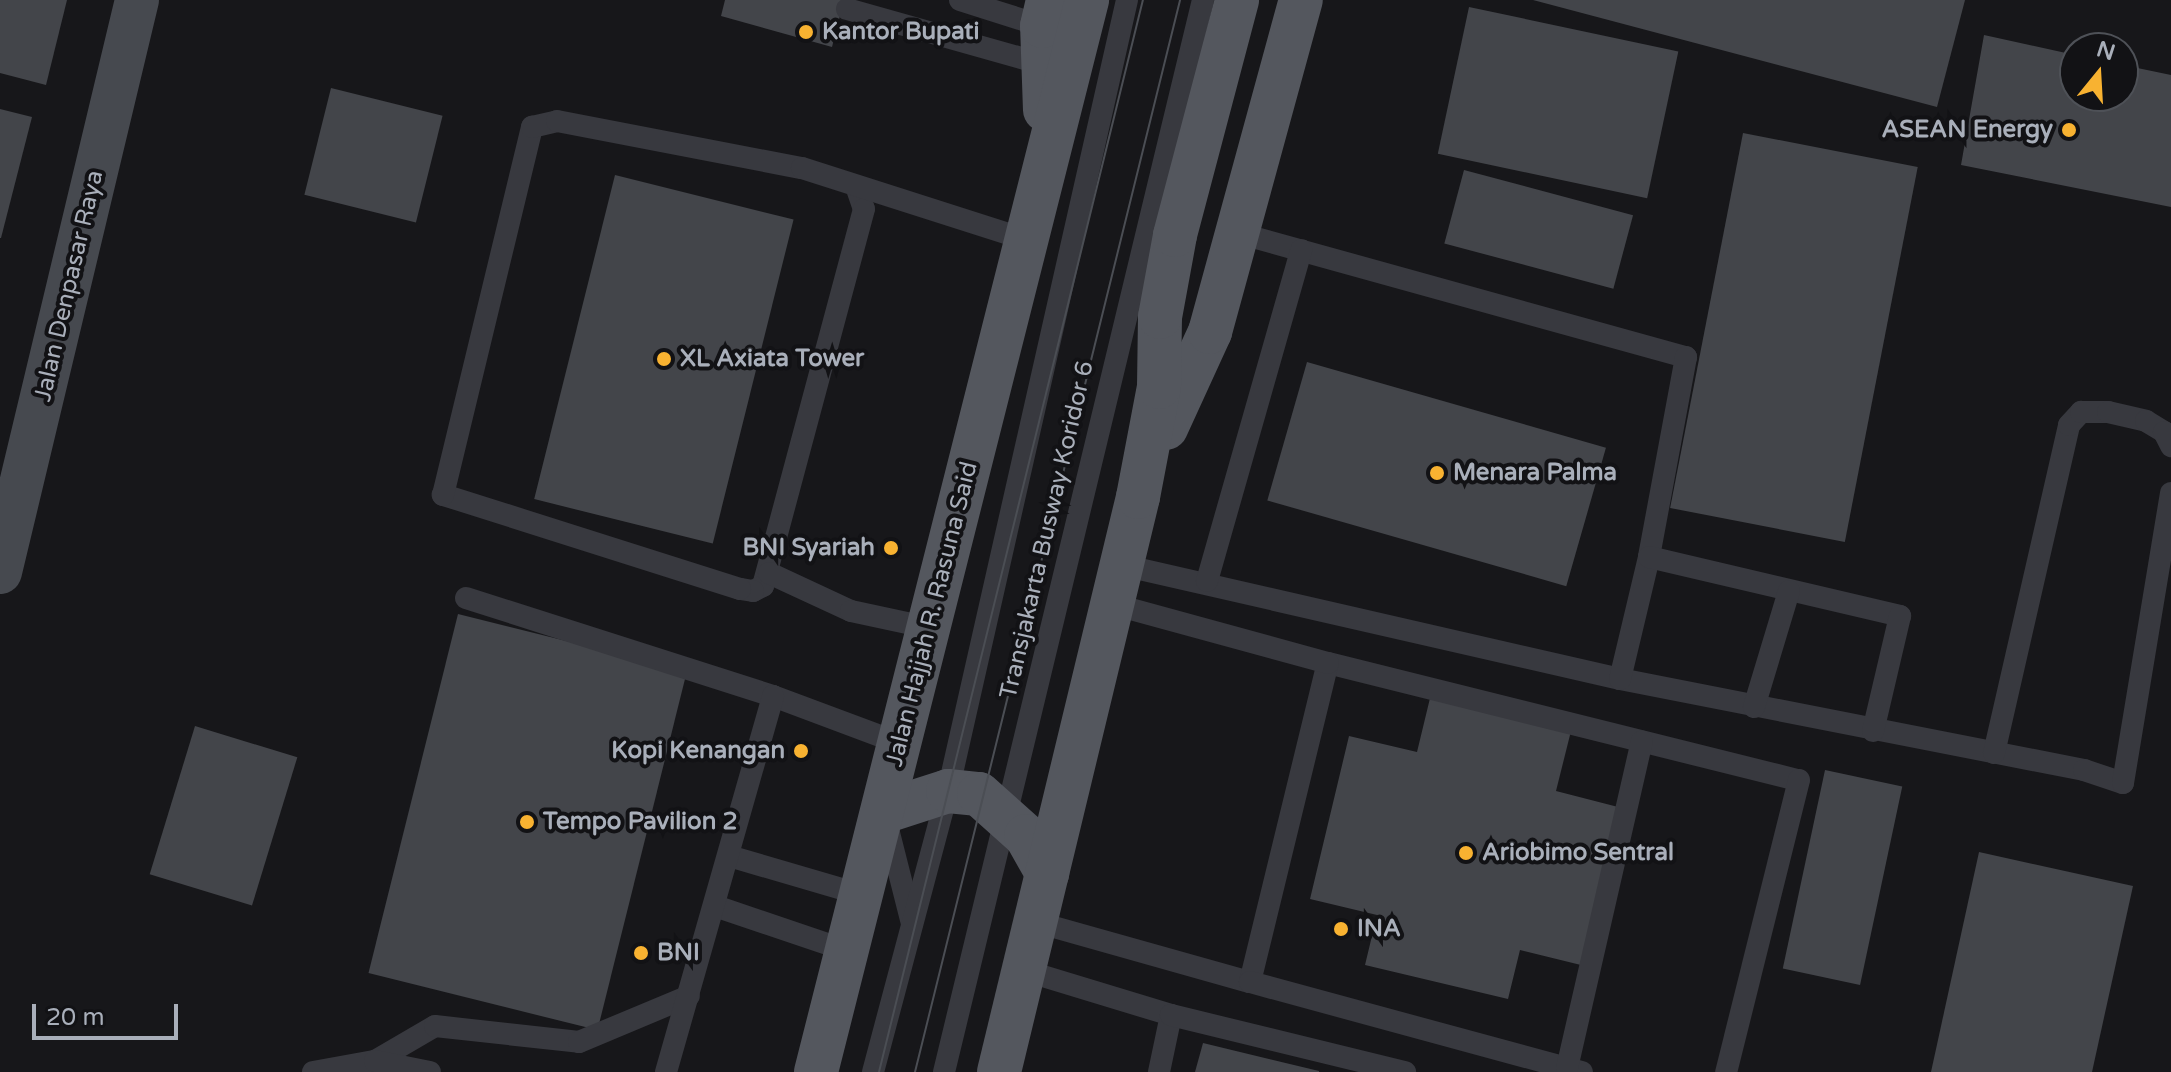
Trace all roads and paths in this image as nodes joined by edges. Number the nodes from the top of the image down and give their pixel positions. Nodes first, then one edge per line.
1 (137, 0) edge
2 (960, 0) edge
3 (1087, 0) edge
4 (1127, 0) edge
5 (1203, 0) edge
6 (1237, 0) edge
7 (1301, 0) edge
8 (847, 9) dead end
9 (1044, 30) edge
10 (1048, 156) junction
11 (857, 189) junction
12 (1025, 239) junction
13 (1236, 240) junction
14 (1300, 256) junction
15 (2171, 446) edge
16 (2171, 493) edge
17 (1138, 497) junction
18 (1649, 557) junction
19 (0, 572) edge
20 (769, 573) junction
21 (1120, 573) junction
22 (1208, 576) junction
23 (1789, 591) junction
24 (466, 598) dead end
25 (930, 628) junction
26 (1328, 663) junction
27 (1620, 679) junction
28 (773, 696) junction
29 (1754, 707) junction
30 (1873, 731) junction
31 (1642, 741) junction
32 (899, 743) junction
33 (1994, 753) junction
34 (948, 791) junction
35 (883, 812) junction
36 (1005, 813) junction
37 (729, 856) junction
38 (1047, 873) junction
39 (862, 895) junction
40 (715, 906) junction
41 (1036, 922) junction
42 (912, 925) junction
43 (848, 951) junction
44 (1023, 970) junction
45 (1250, 982) junction
46 (689, 996) junction
47 (1171, 1015) junction
48 (375, 1061) junction
49 (1574, 1070) edge
50 (313, 1072) edge
51 (430, 1072) edge
52 (666, 1072) edge
53 (816, 1072) edge
54 (873, 1072) edge
55 (944, 1072) edge
56 (999, 1072) edge
57 (1159, 1072) edge
58 (1405, 1072) edge
59 (1726, 1072) edge

1 - 19 street, Jalan Denpasar Raya
2 - 9 lane
3 - 10 main road, Jalan Hajjah R. Rasuna Said
4 - 34 lane, Transjakarta Busway Koridor 6
5 - 36 lane, Transjakarta Busway Koridor 6
6 - 17 main road
7 - 13 main road
8 - 9 lane
9 - 10 main road, Jalan Hajjah R. Rasuna Said
10 - 12 main road, Jalan Hajjah R. Rasuna Said
11 - 12 lane
11 - 20 lane
11 - 20 lane
12 - 25 main road, Jalan Hajjah R. Rasuna Said
13 - 14 lane
13 - 17 main road
14 - 18 lane
14 - 22 lane
15 - 33 lane
16 - 33 lane
17 - 21 main road
18 - 23 lane
18 - 27 lane
20 - 25 lane
21 - 22 lane
21 - 26 lane
21 - 38 main road
22 - 27 lane
23 - 29 lane
23 - 30 lane
24 - 28 lane
25 - 32 main road, Jalan Hajjah R. Rasuna Said
26 - 31 lane
26 - 45 lane
27 - 29 lane
28 - 32 lane
28 - 37 lane
29 - 30 lane
30 - 33 lane
31 - 49 lane
31 - 59 lane
32 - 35 main road, Jalan Hajjah R. Rasuna Said
34 - 35 main road
34 - 36 main road
34 - 42 lane, Transjakarta Busway Koridor 6
35 - 39 main road, Jalan Hajjah R. Rasuna Said
35 - 42 lane
36 - 38 main road
36 - 55 lane, Transjakarta Busway Koridor 6
37 - 39 lane
37 - 40 lane
38 - 41 main road
39 - 43 main road, Jalan Hajjah R. Rasuna Said
40 - 43 lane
40 - 46 lane
41 - 44 main road
41 - 45 lane
42 - 54 lane, Transjakarta Busway Koridor 6
43 - 53 main road, Jalan Hajjah R. Rasuna Said
44 - 47 lane
44 - 56 main road
45 - 49 lane
46 - 48 lane
46 - 52 lane
47 - 57 lane
47 - 58 lane
48 - 50 lane
48 - 51 lane

